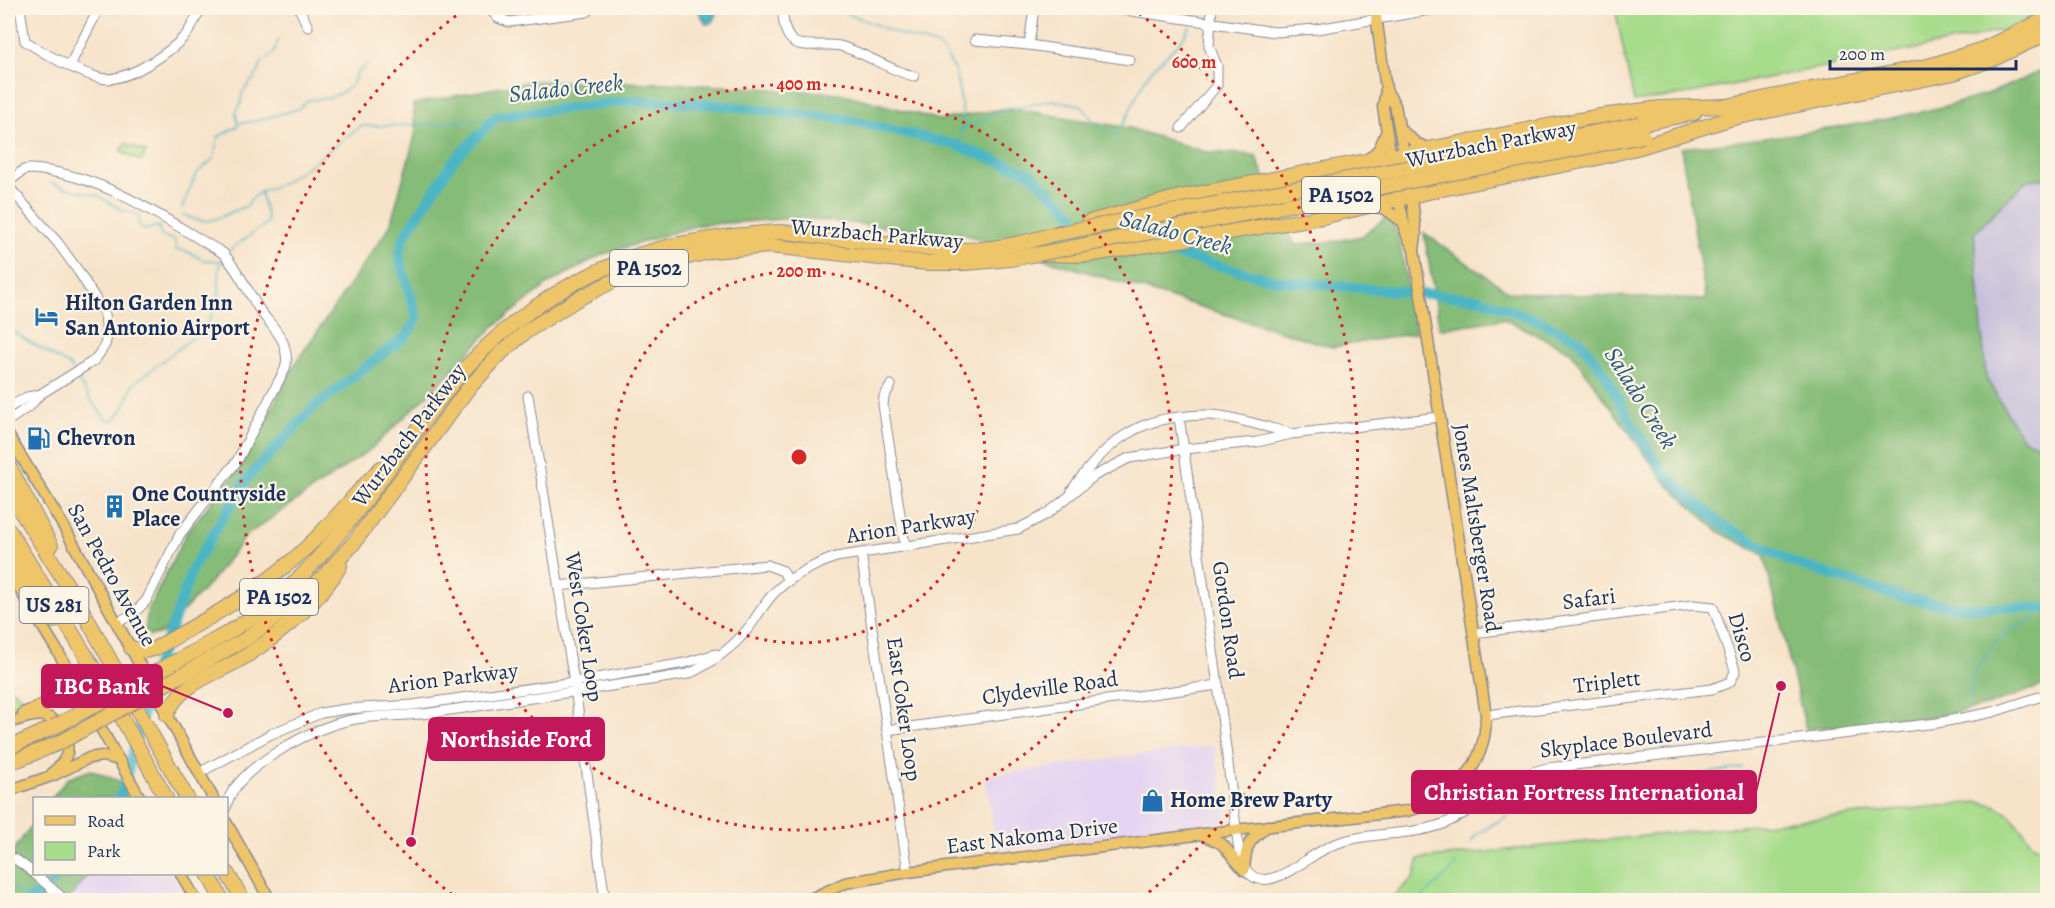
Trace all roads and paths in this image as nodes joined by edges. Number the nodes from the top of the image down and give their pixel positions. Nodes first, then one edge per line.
1 (20, 8) edge
2 (99, 8) edge
3 (201, 8) edge
4 (299, 8) edge
5 (489, 8) edge
6 (782, 8) edge
7 (1034, 8) edge
8 (1111, 8) edge
9 (1212, 8) edge
10 (1442, 8) edge
11 (587, 12) dead end
12 (1376, 13) edge
13 (2048, 18) edge
14 (1210, 23) junction
15 (308, 27) dead end
16 (2046, 34) edge
17 (975, 40) dead end
18 (1029, 45) junction
19 (1130, 60) dead end
20 (70, 65) junction
21 (915, 76) dead end
22 (1386, 90) junction
23 (1730, 112) junction
24 (1181, 128) dead end
25 (1387, 130) junction
26 (1401, 130) junction
27 (1641, 130) junction
28 (1430, 149) junction
29 (1406, 155) junction
30 (1391, 158) junction
31 (1364, 163) junction
32 (8, 184) edge
33 (1437, 190) junction
34 (1405, 198) junction
35 (1372, 206) junction
36 (1414, 217) junction
37 (1403, 222) junction
38 (1049, 236) junction
39 (1414, 250) junction
40 (1038, 254) junction
41 (891, 385) dead end
42 (39, 395) junction
43 (528, 396) dead end
44 (8, 408) edge
45 (1179, 417) junction
46 (1440, 417) junction
47 (8, 421) edge
48 (1291, 434) junction
49 (8, 435) edge
50 (1184, 449) junction
51 (8, 464) edge
52 (375, 480) junction
53 (8, 491) edge
54 (1064, 502) junction
55 (8, 529) edge
56 (353, 544) junction
57 (905, 546) junction
58 (861, 553) junction
59 (8, 554) edge
60 (8, 570) edge
61 (788, 580) junction
62 (65, 582) junction
63 (558, 586) junction
64 (1709, 606) joint
65 (117, 622) junction
66 (1474, 633) junction
67 (131, 648) junction
68 (69, 671) junction
69 (101, 680) junction
70 (1730, 682) joint
71 (1218, 685) junction
72 (574, 687) junction
73 (2048, 694) edge
74 (434, 707) junction
75 (167, 715) junction
76 (1486, 716) junction
77 (8, 720) edge
78 (287, 727) junction
79 (887, 730) junction
80 (294, 741) junction
81 (11, 743) edge
82 (119, 760) junction
83 (14, 761) edge
84 (199, 773) junction
85 (46, 777) junction
86 (8, 791) edge
87 (164, 795) edge
88 (139, 797) edge
89 (186, 797) edge
90 (212, 797) edge
91 (1442, 798) joint
92 (228, 804) edge
93 (228, 826) edge
94 (1267, 826) junction
95 (1236, 830) junction
96 (1201, 834) junction
97 (8, 856) edge
98 (1244, 870) junction
99 (33, 872) edge
100 (908, 872) junction
101 (228, 874) edge
102 (37, 875) edge
103 (182, 875) edge
104 (209, 875) edge
105 (65, 900) edge
106 (196, 900) edge
107 (222, 900) edge
108 (243, 900) edge
109 (270, 900) edge
110 (605, 900) edge
111 (808, 900) edge

1 - 20 street
2 - 20 street
3 - 20 street
4 - 15 street
5 - 11 street
6 - 21 street
7 - 18 street
8 - 14 street
9 - 14 street
10 - 12 street
12 - 14 street
12 - 22 main road, Jones Maltsberger Road
13 - 23 highway, Wurzbach Parkway / PA 1502
14 - 24 street
16 - 23 highway, Wurzbach Parkway / PA 1502
17 - 18 street
18 - 19 street
22 - 25 main road, Jones Maltsberger Road
22 - 26 main road, Jones Maltsberger Road
23 - 27 highway, Wurzbach Parkway / PA 1502
23 - 28 highway
23 - 33 highway
25 - 30 main road, Jones Maltsberger Road
25 - 31 main road
26 - 28 main road
26 - 29 main road, Jones Maltsberger Road
27 - 38 highway, Wurzbach Parkway / PA 1502, bridge
27 - 40 highway, Wurzbach Parkway / PA 1502, bridge
28 - 29 highway
28 - 33 highway
29 - 30 highway
29 - 34 main road, Jones Maltsberger Road
30 - 31 highway
30 - 34 main road, Jones Maltsberger Road
31 - 38 highway, bridge
32 - 42 street
32 - 65 street
33 - 34 highway
33 - 36 main road
34 - 35 highway
34 - 36 main road, Jones Maltsberger Road
34 - 37 main road, Jones Maltsberger Road
35 - 37 main road
35 - 40 highway, bridge
36 - 39 main road, Jones Maltsberger Road
37 - 39 main road, Jones Maltsberger Road
38 - 52 highway, Wurzbach Parkway / PA 1502
39 - 46 main road, Jones Maltsberger Road
40 - 56 highway, Wurzbach Parkway / PA 1502
41 - 57 street
42 - 44 street
42 - 47 street
43 - 63 street, West Coker Loop
45 - 48 street, Arion Parkway
45 - 50 street, Gordon Road
45 - 54 street, Arion Parkway
46 - 48 street, Arion Parkway
46 - 66 main road, Jones Maltsberger Road
48 - 50 street, Arion Parkway
49 - 65 main road, San Pedro Avenue
50 - 54 street, Arion Parkway
50 - 71 street, Gordon Road
51 - 62 highway
52 - 67 highway
52 - 81 highway, Wurzbach Parkway / PA 1502, bridge
53 - 62 highway, US 281
54 - 57 street, Arion Parkway
55 - 69 highway, US 281
56 - 75 highway
56 - 83 highway, Wurzbach Parkway / PA 1502, bridge
57 - 58 street, Arion Parkway
58 - 61 street, Arion Parkway
58 - 79 street, East Coker Loop
59 - 69 highway
60 - 68 main road
61 - 63 street
61 - 72 street, Arion Parkway
62 - 89 highway, US 281, bridge
63 - 72 street, West Coker Loop
64 - 66 street, Safari
64 - 70 street, Disco
65 - 67 main road, San Pedro Avenue
66 - 76 main road, Jones Maltsberger Road
67 - 75 main road, San Pedro Avenue, bridge
68 - 77 main road
68 - 82 main road
69 - 87 highway, US 281
70 - 76 street, Triplett
71 - 79 street, Clydeville Road
71 - 95 street, Gordon Road
72 - 74 street, Arion Parkway
72 - 110 street, West Coker Loop
73 - 98 street, Skyplace Boulevard
74 - 78 street, Arion Parkway
74 - 80 street, Arion Parkway
75 - 84 main road, San Pedro Avenue
76 - 91 main road, Jones Maltsberger Road
77 - 85 main road
78 - 80 street
78 - 84 street, Arion Parkway
79 - 100 street, East Coker Loop
80 - 92 street, Arion Parkway
82 - 85 main road
82 - 88 main road
84 - 90 main road, San Pedro Avenue
85 - 86 main road
91 - 94 main road, East Nakoma Drive
93 - 109 main road
94 - 95 main road, East Nakoma Drive
94 - 98 main road
95 - 96 main road, East Nakoma Drive
95 - 98 street
96 - 98 main road
96 - 100 main road, East Nakoma Drive
97 - 99 street
100 - 111 main road, East Nakoma Drive
101 - 108 highway
102 - 105 street
103 - 106 main road
104 - 107 highway

